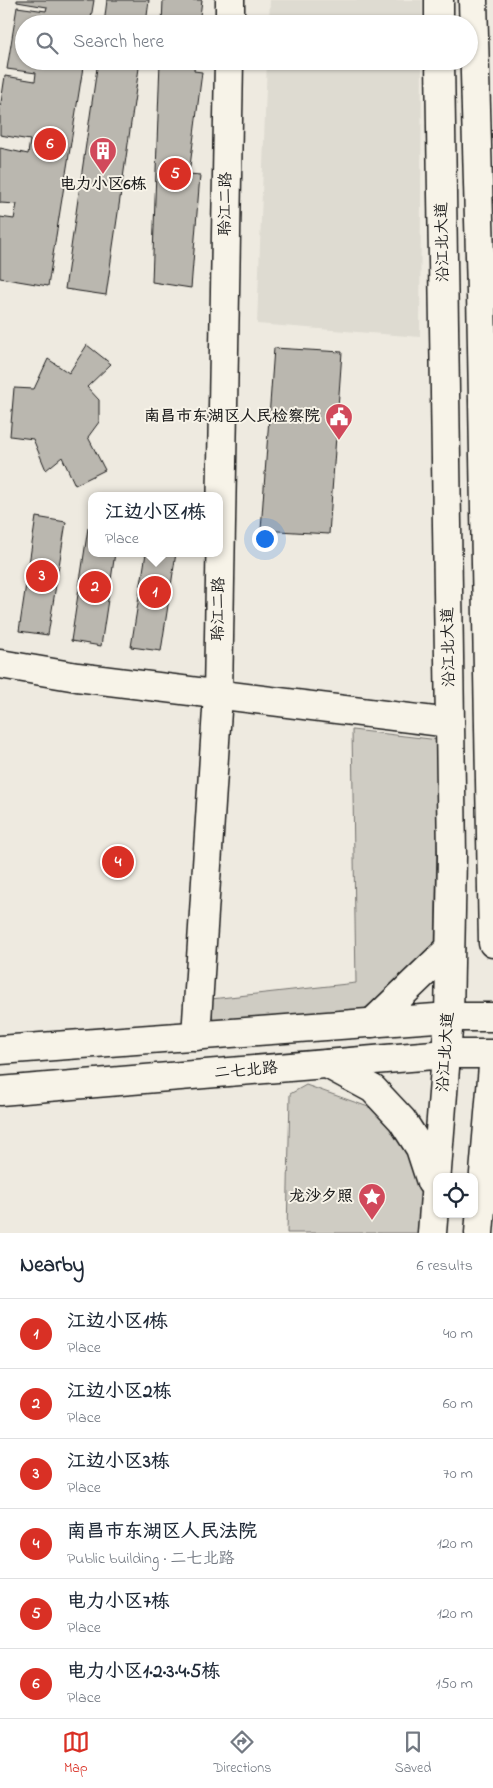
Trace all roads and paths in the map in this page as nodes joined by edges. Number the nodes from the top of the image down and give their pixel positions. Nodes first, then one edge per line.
1 (230, 0) edge
2 (439, 0) edge
3 (473, 0) edge
4 (230, 15) edge
5 (439, 15) edge
6 (473, 15) edge
7 (229, 70) edge
8 (440, 70) edge
9 (475, 70) edge
10 (222, 492) edge
11 (220, 557) edge
12 (0, 664) edge
13 (218, 695) junction
14 (450, 723) junction
15 (493, 943) edge
16 (450, 948) junction
17 (449, 1017) junction
18 (493, 1017) edge
19 (372, 1023) junction
20 (196, 1036) junction
21 (0, 1050) edge
22 (446, 1054) junction
23 (493, 1054) edge
24 (327, 1064) junction
25 (493, 1066) edge
26 (0, 1091) edge
27 (437, 1173) edge
28 (433, 1190) edge
29 (433, 1218) edge
30 (432, 1233) edge
31 (479, 1233) edge

1 - 4 main road
2 - 5 main road
3 - 6 main road
7 - 10 main road, 聆江二路
8 - 14 main road, 沿江北大道
9 - 15 main road
11 - 13 main road, 聆江二路
12 - 13 main road
13 - 14 main road
13 - 20 main road, 聆江二路
14 - 16 main road, 沿江北大道
16 - 17 main road, 沿江北大道
16 - 19 main road
17 - 18 main road
17 - 19 main road
17 - 22 main road, 沿江北大道
19 - 20 main road
20 - 21 main road
22 - 23 main road, 二七北路
22 - 24 main road, 二七北路
22 - 27 main road, 沿江北大道
24 - 26 main road, 二七北路
24 - 28 main road
25 - 31 main road
29 - 30 main road, 沿江北大道

